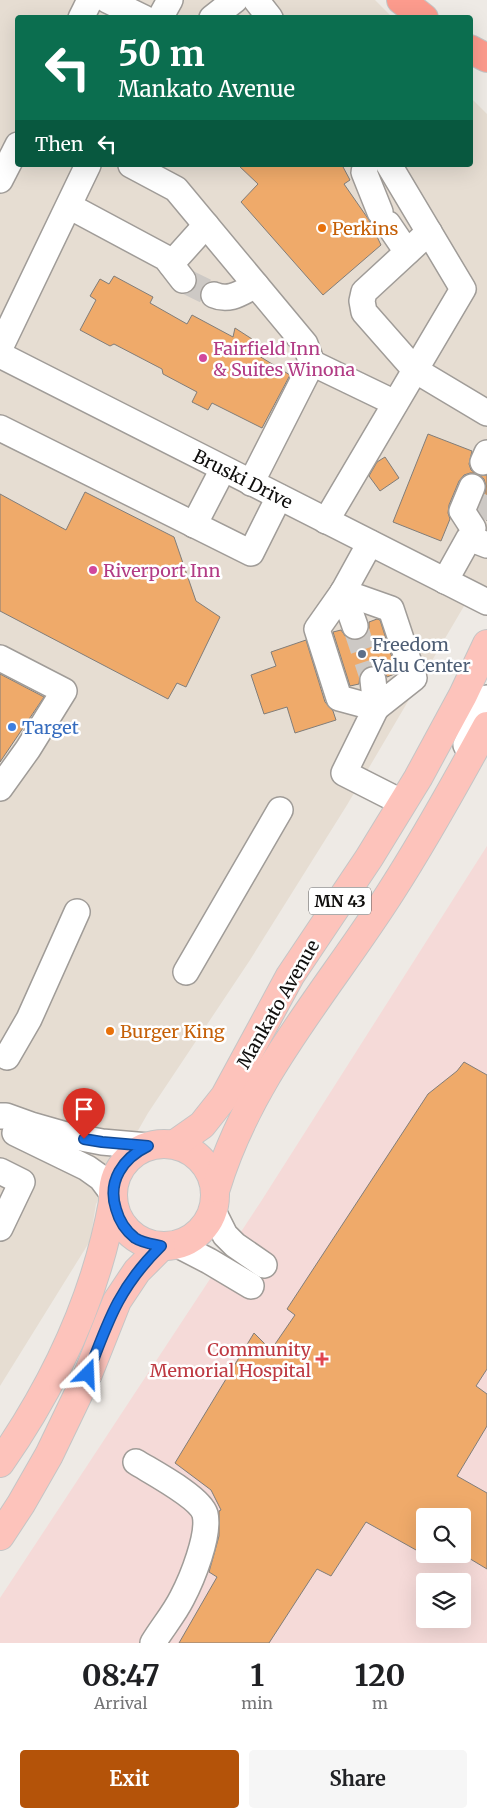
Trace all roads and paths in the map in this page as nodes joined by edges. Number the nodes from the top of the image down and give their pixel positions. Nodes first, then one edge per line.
1 (90, 0) edge
2 (107, 0) edge
3 (170, 0) edge
4 (235, 0) edge
5 (256, 0) edge
6 (400, 0) edge
7 (82, 15) edge
8 (138, 15) edge
9 (162, 15) edge
10 (216, 15) edge
11 (268, 15) edge
12 (420, 15) edge
13 (473, 50) edge
14 (487, 58) edge
15 (15, 151) edge
16 (87, 167) edge
17 (135, 167) edge
18 (365, 167) edge
19 (390, 167) edge
20 (0, 180) edge
21 (69, 206) junction
22 (206, 225) junction
23 (429, 232) junction
24 (407, 252) junction
25 (256, 285) junction
26 (214, 296) tunnel mouth
27 (0, 348) edge
28 (0, 355) edge
29 (312, 363) junction
30 (414, 370) junction
31 (395, 403) junction
32 (487, 413) edge
33 (0, 428) edge
34 (223, 469) junction
35 (251, 483) junction
36 (472, 487) dead end
37 (279, 497) junction
38 (326, 520) junction
39 (194, 525) junction
40 (479, 531) edge
41 (370, 543) junction
42 (445, 581) junction
43 (343, 592) junction
44 (487, 602) edge
45 (355, 626) tunnel mouth
46 (487, 644) edge
47 (0, 658) edge
48 (373, 680) tunnel mouth
49 (487, 698) edge
50 (376, 708) junction
51 (487, 726) edge
52 (0, 788) edge
53 (403, 803) junction
54 (443, 805) junction
55 (280, 810) dead end
56 (77, 912) dead end
57 (186, 972) dead end
58 (8, 1057) dead end
59 (0, 1116) edge
60 (0, 1125) edge
61 (174, 1144) junction
62 (148, 1146) junction
63 (0, 1171) edge
64 (113, 1198) junction
65 (215, 1200) junction
66 (0, 1228) edge
67 (170, 1246) junction
68 (264, 1265) dead end
69 (251, 1286) dead end
70 (136, 1462) dead end
71 (0, 1463) edge
72 (0, 1536) edge
73 (153, 1643) edge

1 - 7 street
2 - 8 street
3 - 9 street
4 - 10 street
5 - 11 street
6 - 12 highway
13 - 14 highway
15 - 20 street
16 - 21 street
17 - 22 street
18 - 24 street
19 - 23 street
21 - 22 street
21 - 27 street
22 - 25 street
23 - 24 street
23 - 30 street
24 - 30 street
25 - 26 street
25 - 29 street
28 - 34 street, Bruski Drive
29 - 31 street
29 - 35 street
30 - 31 street
30 - 32 street
31 - 38 street
33 - 39 street
34 - 35 street, Bruski Drive
34 - 39 street
35 - 37 street, Bruski Drive
36 - 40 street
37 - 38 street, Bruski Drive
37 - 39 street
38 - 41 street, Bruski Drive
40 - 42 street
41 - 42 street, Bruski Drive
41 - 43 street
42 - 44 street, Bruski Drive
43 - 45 street
43 - 50 street
43 - 50 street
46 - 53 main road, Mankato Avenue / MN 43
47 - 52 street
48 - 50 street
49 - 54 street
50 - 53 street
51 - 54 main road, Mankato Avenue / MN 43
53 - 61 main road, Mankato Avenue / MN 43
54 - 65 main road, Mankato Avenue / MN 43
55 - 57 street
56 - 58 street
59 - 62 street
60 - 64 street
61 - 62 main road
61 - 65 main road
62 - 64 main road
63 - 66 street
64 - 67 main road
64 - 71 main road
65 - 67 main road, Mankato Avenue / MN 43
65 - 68 street
67 - 69 street
67 - 72 main road, Mankato Avenue / MN 43
70 - 73 street

